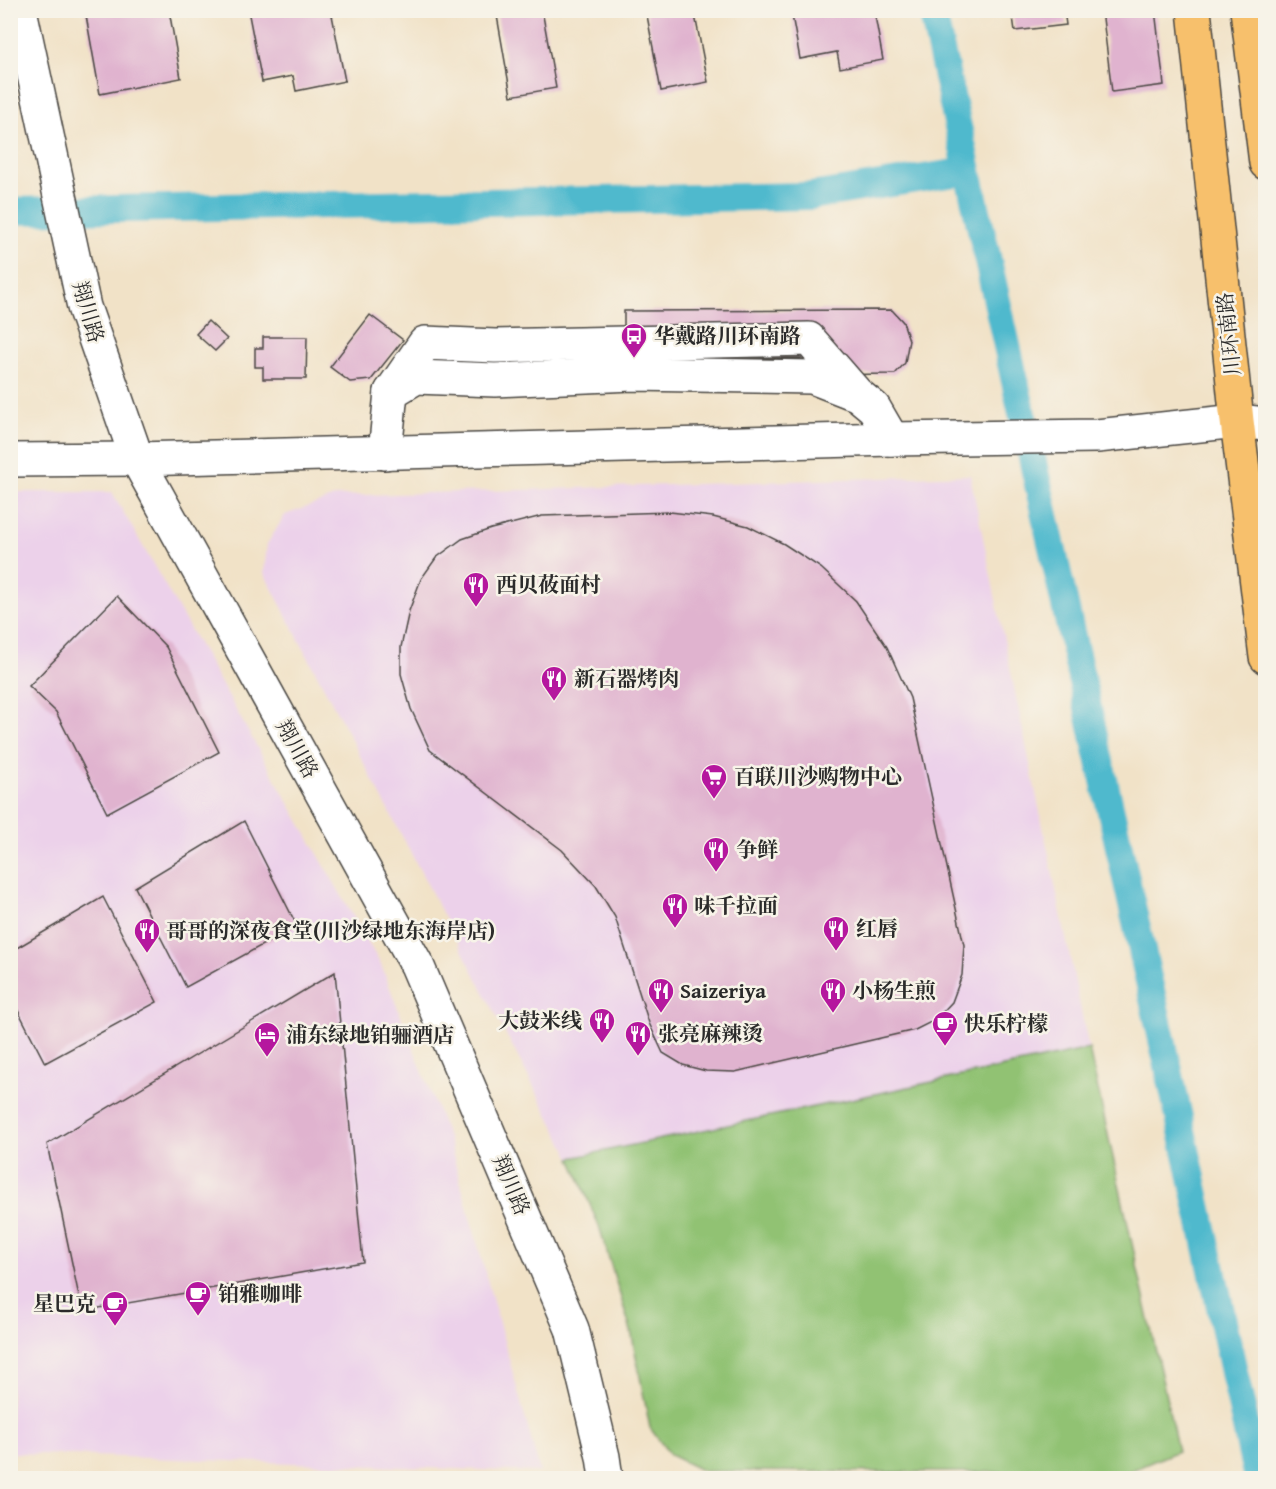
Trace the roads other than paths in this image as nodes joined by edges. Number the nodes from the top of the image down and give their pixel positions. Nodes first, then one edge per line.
1 (20, 10) edge
2 (1194, 10) edge
3 (1248, 10) edge
4 (1266, 163) edge
5 (1251, 423) edge
6 (892, 439) junction
7 (385, 453) junction
8 (137, 459) junction
9 (10, 460) edge
10 (1266, 657) edge
11 (606, 1479) edge

1 - 8 street, 翔川路
2 - 5 main road, 川环南路
3 - 4 main road
5 - 6 street
5 - 10 main road, 川环南路
6 - 7 street
6 - 7 street
7 - 8 street
8 - 9 street
8 - 11 street, 翔川路

